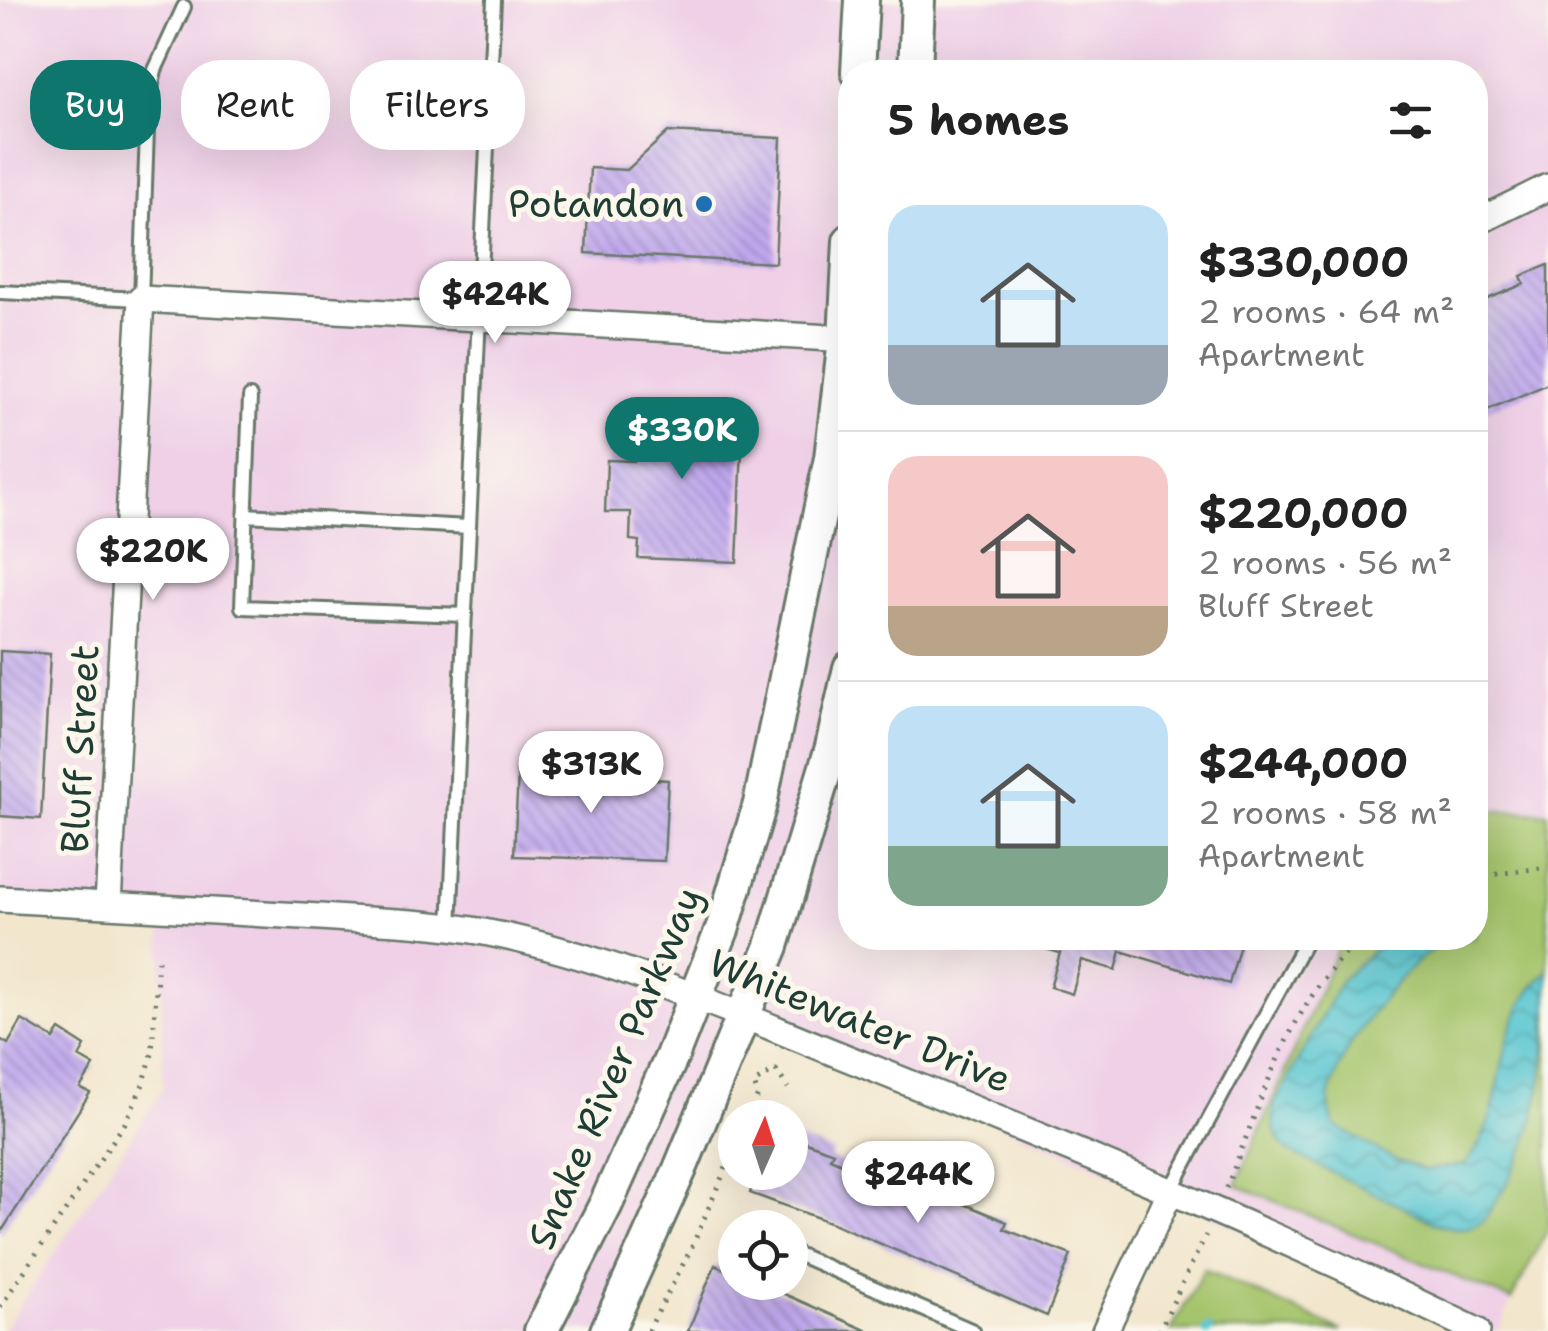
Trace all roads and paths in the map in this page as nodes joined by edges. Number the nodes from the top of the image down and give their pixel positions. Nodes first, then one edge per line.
1 (494, 0) edge
2 (862, 0) edge
3 (918, 0) edge
4 (184, 7) dead end
5 (859, 60) edge
6 (916, 60) edge
7 (1548, 186) edge
8 (1488, 216) edge
9 (0, 292) edge
10 (142, 300) junction
11 (479, 318) junction
12 (838, 338) edge
13 (250, 397) dead end
14 (838, 409) edge
15 (245, 515) junction
16 (469, 527) junction
17 (465, 615) junction
18 (838, 721) edge
19 (1548, 867) edge
20 (1488, 876) edge
21 (0, 899) edge
22 (108, 904) junction
23 (450, 927) junction
24 (1301, 950) edge
25 (1350, 950) edge
26 (158, 959) dead end
27 (697, 994) junction
28 (743, 1014) junction
29 (788, 1088) dead end
30 (756, 1100) edge
31 (718, 1186) edge
32 (1226, 1188) dead end
33 (1171, 1190) junction
34 (1207, 1231) dead end
35 (808, 1259) edge
36 (0, 1307) edge
37 (542, 1331) edge
38 (607, 1331) edge
39 (648, 1331) edge
40 (973, 1331) edge
41 (1105, 1331) edge
42 (1159, 1331) edge
43 (1476, 1331) edge

1 - 11 lane
2 - 5 street
3 - 6 street
4 - 10 lane
7 - 8 street
9 - 10 lane
10 - 11 street
10 - 22 street, Bluff Street
11 - 12 street
11 - 16 lane
13 - 15 lane
14 - 27 street, Snake River Parkway
15 - 16 lane
15 - 17 lane
16 - 17 lane
17 - 23 lane
18 - 28 street
19 - 20 path
21 - 22 street, Whitewater Drive
22 - 23 street, Whitewater Drive
23 - 27 street, Whitewater Drive
24 - 33 lane
25 - 32 path
26 - 36 path
27 - 28 street, Whitewater Drive
27 - 37 street, Snake River Parkway
28 - 33 street, Whitewater Drive
28 - 38 street
29 - 30 path
31 - 39 path
33 - 41 street
33 - 43 street, Whitewater Drive
34 - 42 path
35 - 40 lane

